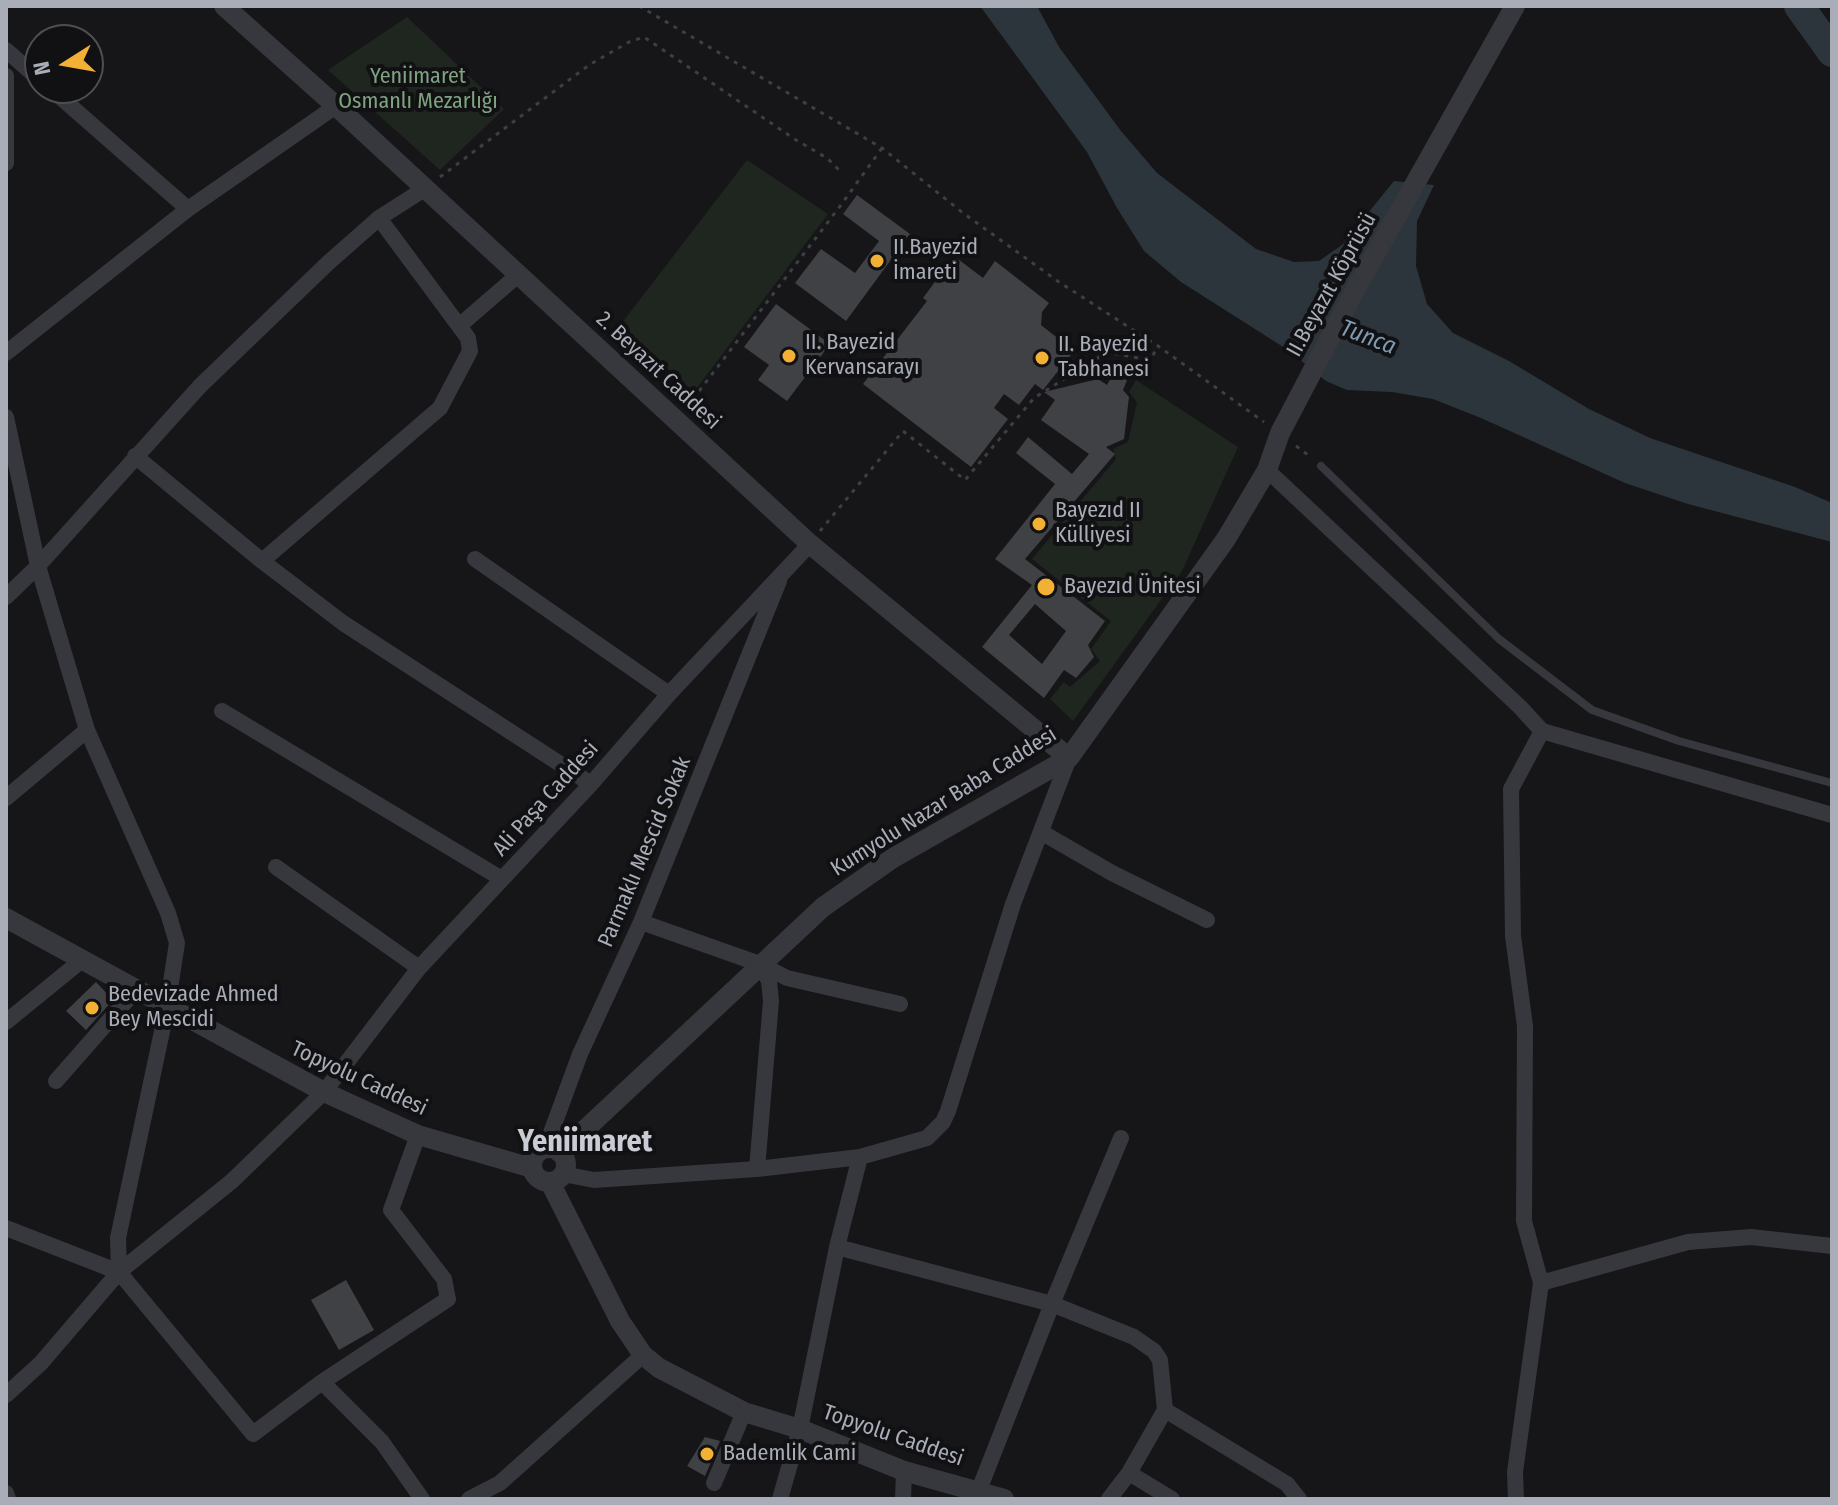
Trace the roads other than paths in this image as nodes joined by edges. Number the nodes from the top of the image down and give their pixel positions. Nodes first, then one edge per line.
1 (224, 6) edge
2 (1515, 6) edge
3 (6, 50) edge
4 (24, 66) edge
5 (6, 76) edge
6 (68, 104) edge
7 (336, 106) junction
8 (6, 163) edge
9 (426, 188) junction
10 (188, 209) junction
11 (379, 218) junction
12 (518, 275) junction
13 (459, 326) junction
14 (6, 353) edge
15 (6, 417) edge
16 (1280, 433) joint
17 (135, 456) junction
18 (1321, 466) road end
19 (1267, 470) junction
20 (810, 544) junction
21 (475, 559) dead end
22 (262, 561) junction
23 (38, 566) junction
24 (783, 571) junction
25 (6, 597) edge
26 (669, 694) junction
27 (222, 711) dead end
28 (87, 730) junction
29 (1542, 731) junction
30 (1069, 758) junction
31 (1832, 783) edge
32 (591, 784) junction
33 (6, 798) edge
34 (1832, 815) edge
35 (1041, 832) junction
36 (276, 867) dead end
37 (502, 879) junction
38 (6, 918) edge
39 (1207, 920) dead end
40 (641, 922) junction
41 (82, 960) junction
42 (760, 964) junction
43 (419, 968) junction
44 (135, 991) junction
45 (900, 1004) dead end
46 (167, 1008) junction
47 (6, 1022) edge
48 (56, 1081) dead end
49 (324, 1092) junction
50 (418, 1135) junction
51 (1121, 1138) dead end
52 (553, 1151) junction
53 (860, 1157) junction
54 (532, 1168) junction
55 (757, 1169) junction
56 (556, 1178) junction
57 (6, 1228) edge
58 (1832, 1246) edge
59 (837, 1247) junction
60 (119, 1272) junction
61 (1541, 1283) junction
62 (1052, 1304) junction
63 (643, 1355) junction
64 (322, 1382) junction
65 (6, 1395) edge
66 (1165, 1410) junction
67 (744, 1412) junction
68 (800, 1429) junction
69 (904, 1471) junction
70 (1129, 1473) junction
71 (714, 1483) dead end
72 (979, 1490) junction
73 (1283, 1492) edge
74 (6, 1493) edge
75 (8, 1499) edge
76 (422, 1499) edge
77 (469, 1499) edge
78 (780, 1499) edge
79 (903, 1499) edge
80 (1004, 1499) edge
81 (1109, 1499) edge
82 (1172, 1499) edge
83 (1299, 1499) edge
84 (1516, 1499) edge

1 - 7 street, 2. Beyazıt Caddesi
2 - 16 street, II.Beyazıt Köprüsü
3 - 4 street
5 - 8 street
6 - 10 street
7 - 9 street, 2. Beyazıt Caddesi
7 - 10 street
9 - 11 street
9 - 12 street, 2. Beyazıt Caddesi
10 - 14 street
11 - 13 street
11 - 17 street
12 - 13 street
12 - 20 street, 2. Beyazıt Caddesi
13 - 22 street
15 - 23 street
16 - 19 street, Kumyolu Nazar Baba Caddesi
17 - 22 street
17 - 23 street
18 - 31 lane
19 - 29 street
19 - 30 street, Kumyolu Nazar Baba Caddesi
20 - 24 street, Ali Paşa Caddesi
20 - 30 street, 2. Beyazıt Caddesi
21 - 26 street
22 - 32 street
23 - 25 street
23 - 28 street
24 - 26 street, Ali Paşa Caddesi
24 - 40 street, Parmaklı Mescid Sokak
26 - 32 street, Ali Paşa Caddesi
27 - 37 street
28 - 33 street
28 - 46 street
29 - 34 street
29 - 61 street
30 - 35 street
30 - 42 street, Kumyolu Nazar Baba Caddesi
32 - 37 street, Ali Paşa Caddesi
35 - 39 street
35 - 53 street
36 - 43 street
37 - 43 street, Ali Paşa Caddesi
38 - 41 street, Topyolu Caddesi
40 - 42 street
40 - 52 street, Parmaklı Mescid Sokak
41 - 44 street, Topyolu Caddesi
41 - 47 street
42 - 45 street
42 - 52 street, Kumyolu Nazar Baba Caddesi
42 - 55 street
43 - 49 street, Ali Paşa Caddesi
44 - 46 street, Topyolu Caddesi
44 - 48 street
46 - 49 street, Topyolu Caddesi
46 - 60 street
49 - 50 street, Topyolu Caddesi
49 - 60 street, Ali Paşa Caddesi
50 - 54 street, Topyolu Caddesi
50 - 64 street
51 - 62 street
52 - 54 street
52 - 56 street
53 - 55 street
53 - 59 street
54 - 56 street
55 - 56 street
56 - 63 street, Topyolu Caddesi
57 - 60 street
58 - 61 street
59 - 62 street
59 - 68 street
60 - 64 street
60 - 65 street, Ali Paşa Caddesi
61 - 84 street
62 - 66 street
62 - 72 street
63 - 67 street, Topyolu Caddesi
63 - 77 street
64 - 76 street
66 - 70 street
66 - 73 street
67 - 68 street, Topyolu Caddesi
67 - 71 street
68 - 69 street, Topyolu Caddesi
68 - 78 street
69 - 72 street, Topyolu Caddesi
69 - 79 street
70 - 81 street
70 - 82 street
72 - 80 street, Topyolu Caddesi
73 - 83 street
74 - 75 street

